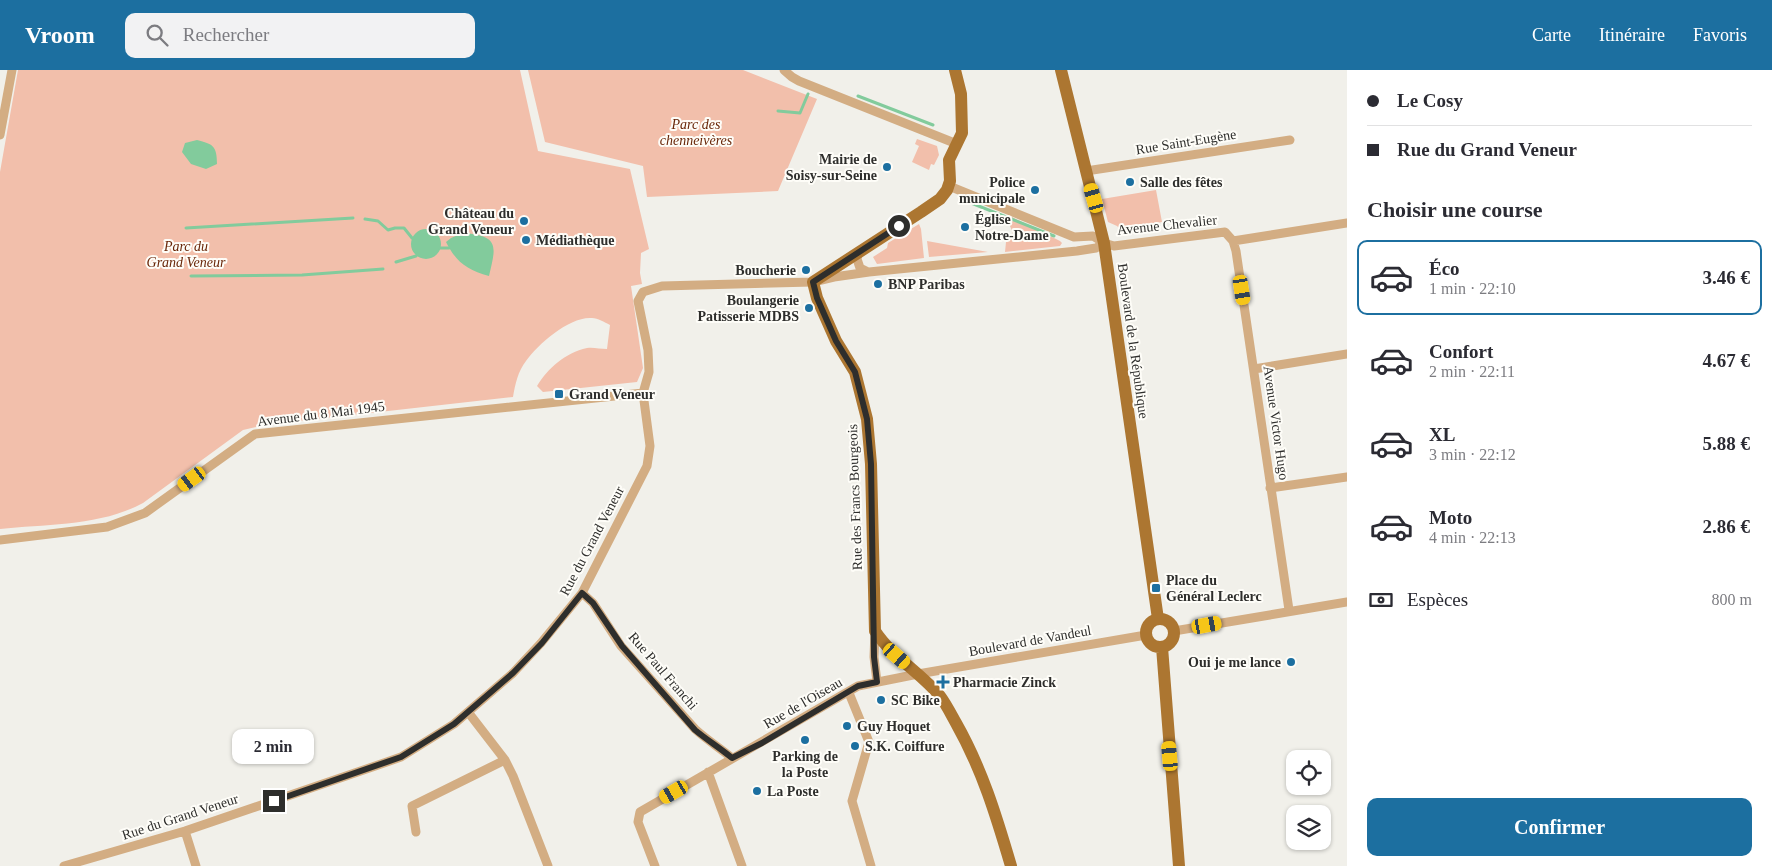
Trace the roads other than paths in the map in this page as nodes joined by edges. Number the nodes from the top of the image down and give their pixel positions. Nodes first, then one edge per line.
1 (12, 70) edge
2 (784, 70) edge
3 (955, 70) edge
4 (1061, 70) edge
5 (0, 135) edge
6 (1290, 140) dead end
7 (958, 144) junction
8 (1086, 171) junction
9 (949, 186) junction
10 (1347, 223) edge
11 (1074, 237) junction
12 (1233, 241) junction
13 (1104, 243) junction
14 (1076, 251) junction
15 (859, 252) junction
16 (869, 272) junction
17 (813, 282) junction
18 (1347, 354) edge
19 (1254, 369) junction
20 (643, 393) junction
21 (1347, 477) edge
22 (1270, 488) junction
23 (0, 540) edge
24 (582, 593) junction
25 (1347, 602) edge
26 (1289, 610) junction
27 (1158, 619) junction
28 (875, 631) junction
29 (1174, 631) junction
30 (1146, 635) junction
31 (1162, 647) junction
32 (918, 674) junction
33 (877, 682) junction
34 (849, 692) junction
35 (468, 712) junction
36 (732, 758) junction
37 (505, 760) junction
38 (708, 772) junction
39 (185, 831) junction
40 (416, 832) dead end
41 (64, 866) edge
42 (196, 866) edge
43 (548, 866) edge
44 (655, 866) edge
45 (742, 866) edge
46 (871, 866) edge
47 (1011, 866) edge
48 (1179, 866) edge

1 - 5 street
2 - 7 street
3 - 7 main road
4 - 8 main road, Boulevard de la République
6 - 8 street, Rue Saint-Eugène
7 - 9 main road
8 - 13 main road, Boulevard de la République
9 - 11 street
9 - 15 main road
10 - 12 street, Avenue Chevalier
11 - 13 street
11 - 14 street
12 - 13 street, Avenue Chevalier
12 - 19 street, Avenue Victor Hugo
13 - 14 street, Rue du Grand Veneur
13 - 27 main road, Boulevard de la République
14 - 16 street, Rue du Grand Veneur
15 - 16 street
15 - 17 main road
16 - 17 street, Rue du Grand Veneur
17 - 20 street, Rue du Grand Veneur
17 - 28 main road, Rue des Francs Bourgeois
18 - 19 street
19 - 22 street, Avenue Victor Hugo
20 - 23 street, Avenue du 8 Mai 1945
20 - 24 street, Rue du Grand Veneur
21 - 22 street
22 - 26 street, Avenue Victor Hugo
24 - 35 street, Rue du Grand Veneur
24 - 36 street, Rue Paul Franchi
25 - 26 street
26 - 29 street
27 - 29 main road
27 - 30 main road
28 - 32 main road
28 - 33 street, Rue des Francs Bourgeois
29 - 31 main road
30 - 31 main road
30 - 32 street, Boulevard de Vandeul
31 - 48 main road
32 - 33 street, Rue de l'Oiseau
32 - 47 main road
33 - 34 street, Rue de l'Oiseau
34 - 36 street, Rue de l'Oiseau
34 - 46 street
35 - 37 street
35 - 39 street, Rue du Grand Veneur
36 - 38 street, Rue de l'Oiseau
37 - 40 street
37 - 43 street
38 - 44 street, Rue de l'Oiseau
38 - 45 street
39 - 41 street, Rue du Grand Veneur
39 - 42 street

